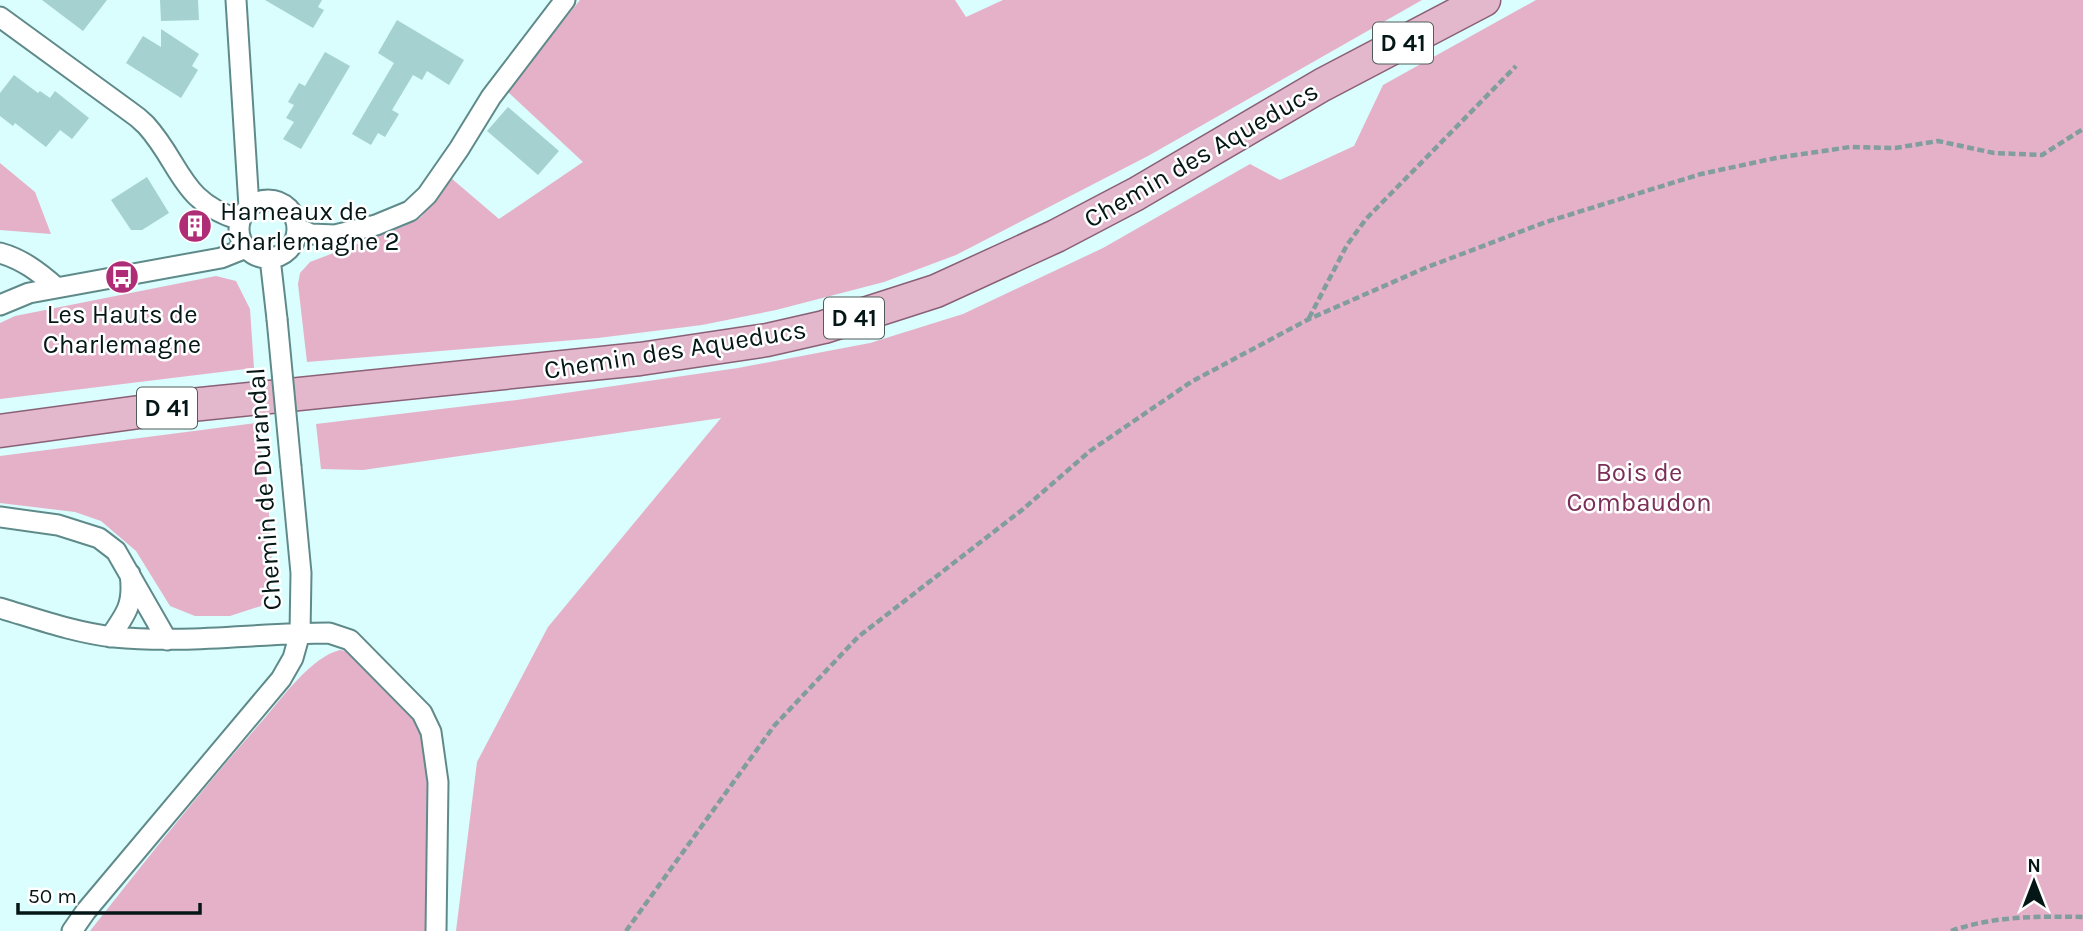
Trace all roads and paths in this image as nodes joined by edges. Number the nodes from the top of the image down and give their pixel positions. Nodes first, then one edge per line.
1 (11, 0) edge
2 (236, 0) edge
3 (565, 0) edge
4 (1484, 0) edge
5 (0, 16) edge
6 (1516, 66) dead end
7 (2083, 129) edge
8 (245, 213) junction
9 (297, 228) junction
10 (246, 248) junction
11 (0, 253) edge
12 (270, 258) junction
13 (56, 287) junction
14 (0, 305) edge
15 (1309, 319) junction
16 (0, 431) edge
17 (0, 517) edge
18 (130, 573) junction
19 (0, 608) edge
20 (300, 633) junction
21 (110, 637) junction
22 (167, 639) junction
23 (2083, 917) edge
24 (72, 931) edge
25 (436, 931) edge
26 (626, 931) edge
27 (1951, 931) edge

1 - 5 street
2 - 8 street
3 - 9 street
4 - 16 main road, Chemin des Aqueducs / D 41
5 - 8 street
6 - 15 path
7 - 15 path
8 - 9 street
8 - 10 street
9 - 12 street
10 - 12 street
10 - 13 street
11 - 13 street
12 - 20 street, Chemin de Durandal, bridge
13 - 14 street
15 - 26 path
17 - 18 street
18 - 21 street
18 - 22 street
19 - 21 street
20 - 22 street
20 - 24 street, Chemin de Durandal
20 - 25 street
21 - 22 street
23 - 27 path

